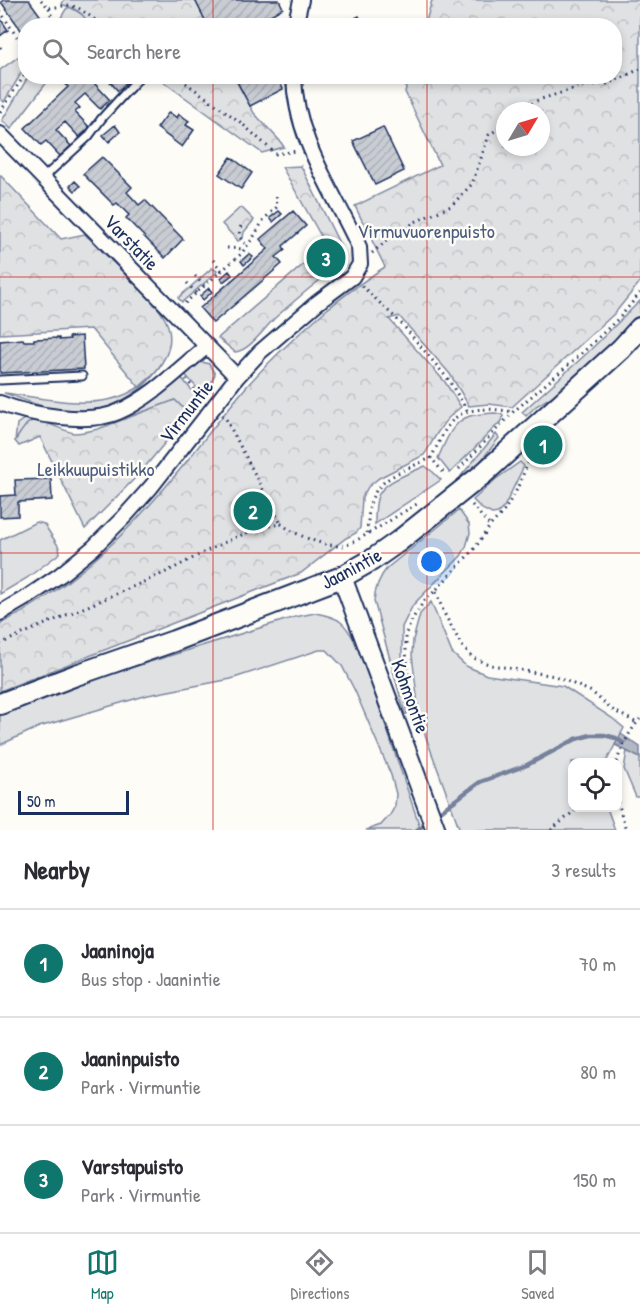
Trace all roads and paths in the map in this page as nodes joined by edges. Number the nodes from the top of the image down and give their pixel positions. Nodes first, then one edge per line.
1 (41, 0) edge
2 (301, 0) edge
3 (49, 8) junction
4 (0, 12) edge
5 (52, 18) edge
6 (93, 18) edge
7 (298, 18) edge
8 (17, 37) dead end
9 (640, 69) edge
10 (622, 77) edge
11 (19, 84) edge
12 (133, 84) edge
13 (187, 84) edge
14 (295, 84) edge
15 (608, 84) edge
16 (534, 102) edge
17 (0, 112) edge
18 (496, 130) edge
19 (0, 135) edge
20 (309, 148) junction
21 (43, 178) junction
22 (276, 196) dead end
23 (241, 226) dead end
24 (227, 248) dead end
25 (246, 248) junction
26 (213, 260) dead end
27 (360, 264) junction
28 (222, 271) junction
29 (195, 276) dead end
30 (352, 277) junction
31 (186, 283) dead end
32 (204, 286) junction
33 (196, 293) junction
34 (640, 293) edge
35 (181, 307) dead end
36 (640, 328) edge
37 (207, 346) junction
38 (178, 370) junction
39 (82, 376) dead end
40 (237, 378) junction
41 (0, 381) edge
42 (0, 403) edge
43 (213, 408) junction
44 (468, 412) junction
45 (513, 412) junction
46 (500, 426) junction
47 (504, 432) dead end
48 (543, 445) dead end
49 (431, 458) junction
50 (457, 471) dead end
51 (443, 472) dead end
52 (417, 503) dead end
53 (472, 505) dead end
54 (281, 524) junction
55 (490, 526) junction
56 (367, 533) junction
57 (342, 578) junction
58 (435, 591) junction
59 (0, 613) edge
60 (0, 644) edge
61 (0, 704) edge
62 (640, 720) edge
63 (637, 723) junction
64 (415, 726) dead end
65 (618, 758) edge
66 (573, 812) edge
67 (621, 812) edge
68 (436, 830) edge
69 (551, 830) edge
70 (626, 830) edge

1 - 3 path
2 - 7 street
3 - 5 path
3 - 6 path
4 - 8 path
9 - 10 path
11 - 17 path
12 - 21 lane
13 - 20 path
14 - 20 street
15 - 16 path
18 - 27 path
19 - 21 street, Varstatie
20 - 27 street
21 - 37 street, Varstatie
22 - 25 path
23 - 25 path
24 - 25 path
25 - 28 path
26 - 28 path
27 - 30 street, Virmuntie
28 - 32 path
29 - 32 path
30 - 40 street, Virmuntie
30 - 44 path
31 - 33 path
32 - 33 path
33 - 35 path
34 - 45 path
36 - 57 main road, Jaanintie
37 - 38 street
37 - 40 street, Varstatie
38 - 42 street
38 - 43 path
39 - 41 lane
40 - 43 street, Virmuntie
43 - 54 path
43 - 59 street, Virmuntie
44 - 45 path
44 - 49 path
45 - 46 path
46 - 47 path
46 - 50 path
48 - 55 path
49 - 51 path
49 - 56 path
52 - 56 path
53 - 55 path
54 - 56 path
54 - 60 path
55 - 58 path
57 - 61 main road, Jaanintie
57 - 68 street, Kohmontie
58 - 63 path
58 - 64 path
62 - 63 path
63 - 65 path
66 - 69 path
67 - 70 path

